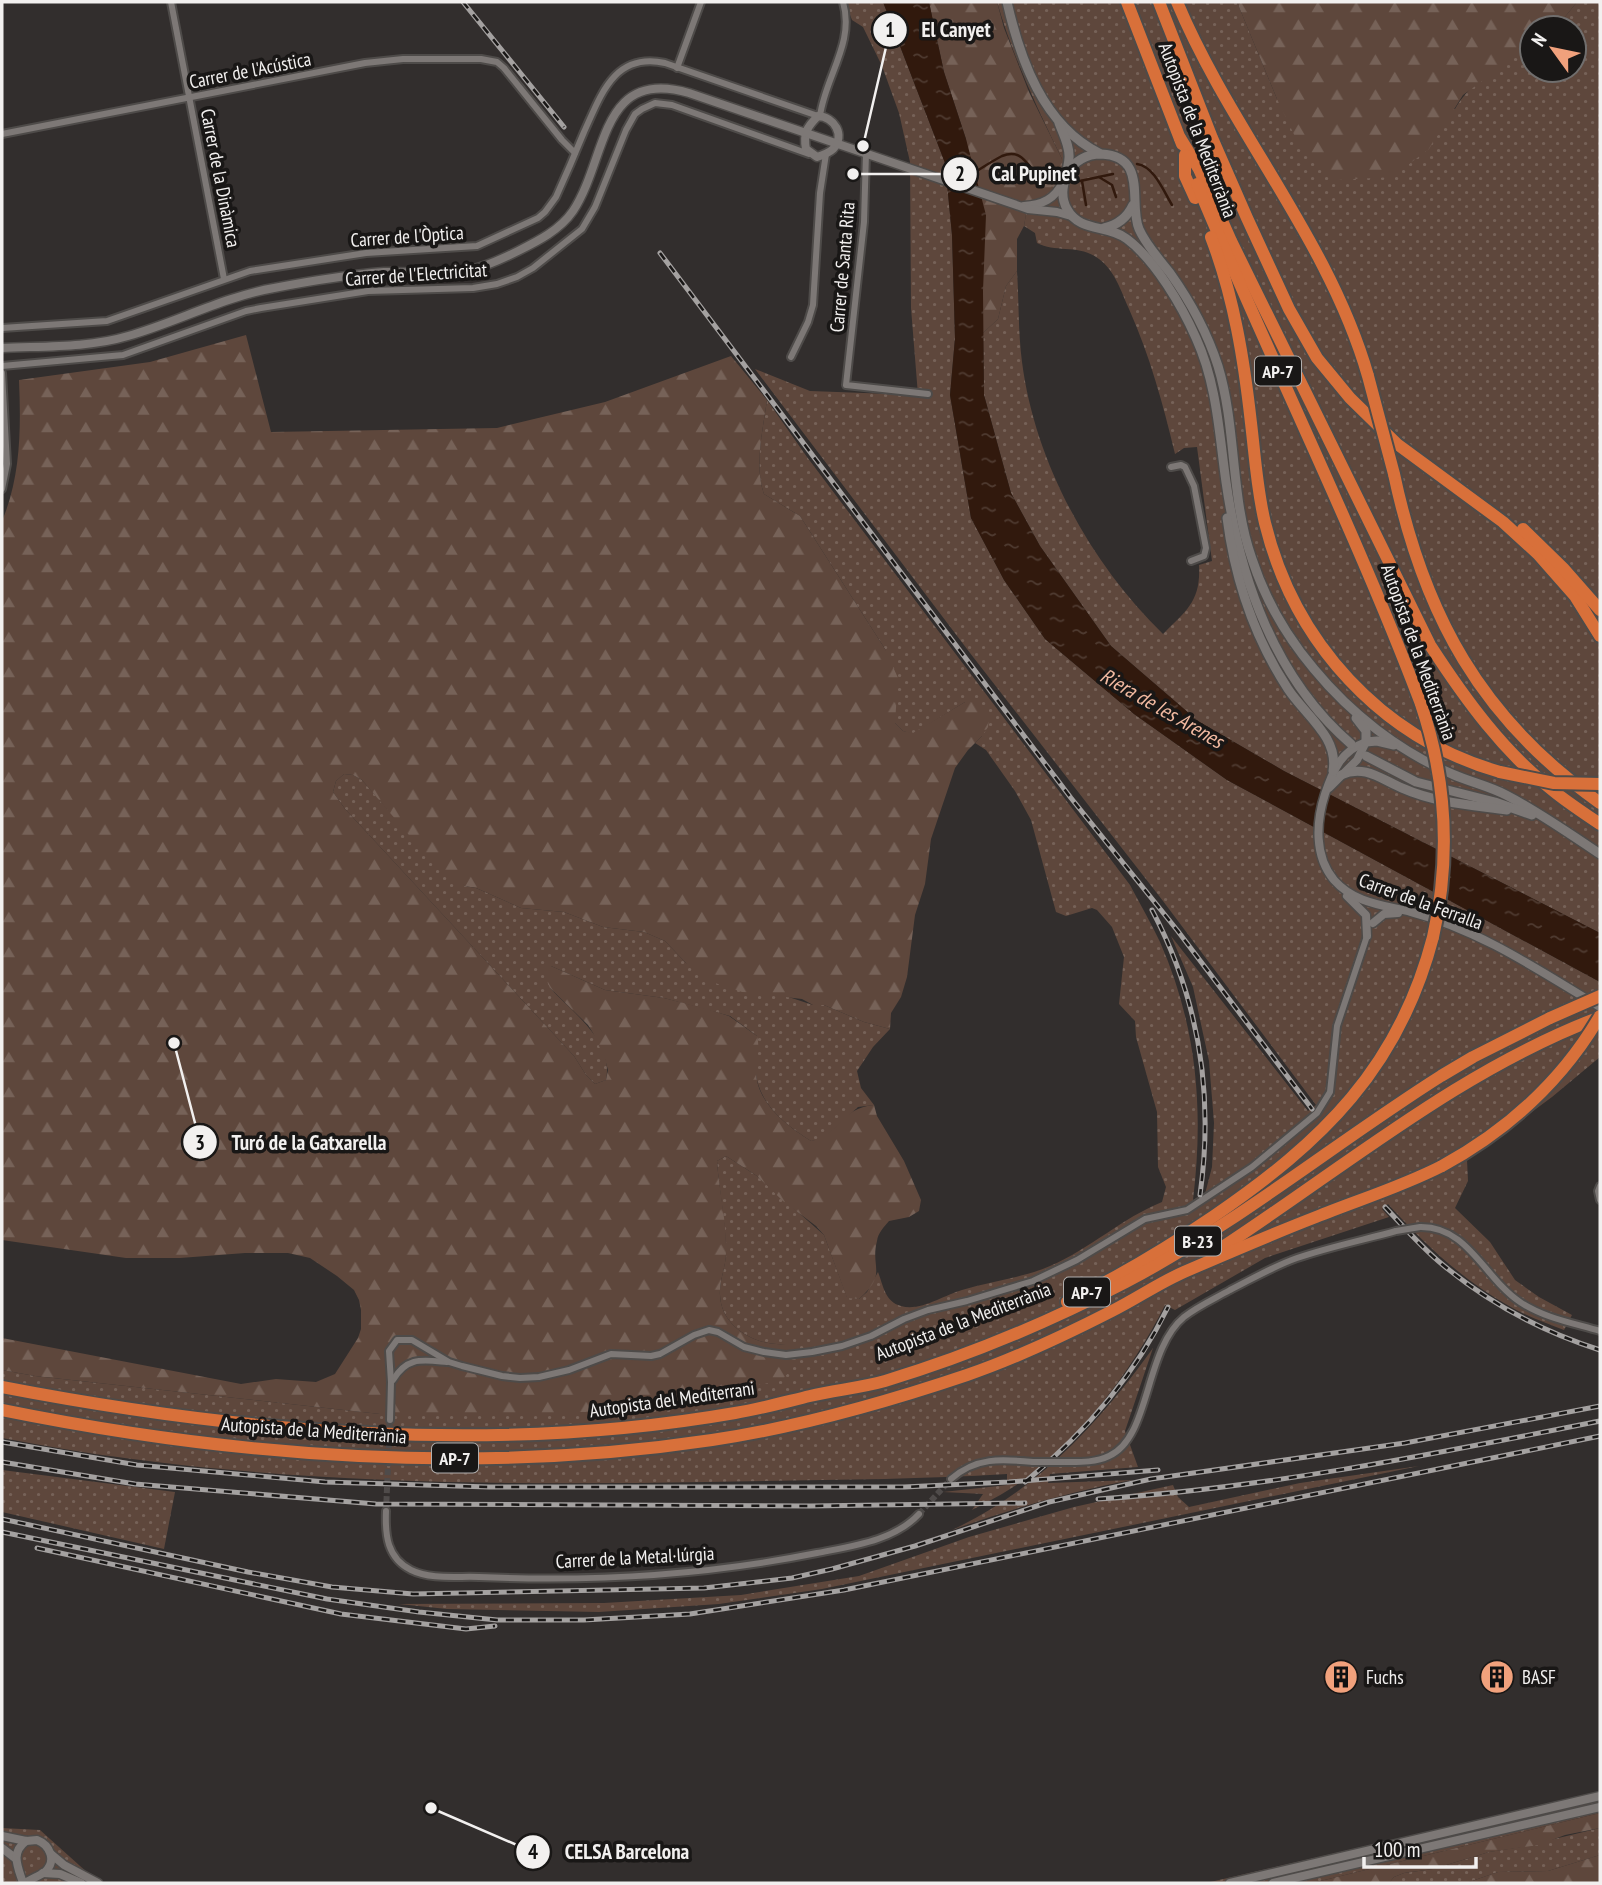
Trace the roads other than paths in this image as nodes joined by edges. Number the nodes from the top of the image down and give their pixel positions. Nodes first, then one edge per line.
1 (170, 2) edge
2 (701, 2) edge
3 (843, 2) edge
4 (1007, 2) edge
5 (1127, 2) edge
6 (1159, 2) edge
7 (1177, 2) edge
8 (677, 68) junction
9 (189, 98) junction
10 (803, 112) junction
11 (819, 116) junction
12 (1059, 123) junction
13 (810, 124) junction
14 (804, 132) junction
15 (2, 134) edge
16 (1180, 138) junction
17 (804, 142) junction
18 (837, 143) junction
19 (782, 144) junction
20 (575, 153) junction
21 (866, 153) junction
22 (1100, 154) junction
23 (817, 155) junction
24 (1185, 155) junction
25 (1065, 178) junction
26 (1135, 200) junction
27 (1015, 204) junction
28 (1071, 216) junction
29 (1095, 228) junction
30 (224, 279) junction
31 (2, 328) edge
32 (2, 348) edge
33 (791, 357) dead end
34 (2, 366) edge
35 (2, 373) edge
36 (928, 394) dead end
37 (1379, 425) junction
38 (1171, 467) dead end
39 (1226, 485) junction
40 (2, 489) edge
41 (1191, 561) dead end
42 (1600, 610) edge
43 (1600, 636) edge
44 (1345, 704) junction
45 (1366, 743) junction
46 (1351, 744) dead end
47 (1402, 747) junction
48 (1366, 756) dead end
49 (1337, 774) junction
50 (1600, 784) edge
51 (1600, 803) edge
52 (1530, 814) junction
53 (1600, 824) edge
54 (1568, 834) junction
55 (1600, 854) edge
56 (1334, 879) junction
57 (1371, 903) junction
58 (1411, 912) junction
59 (1373, 923) junction
60 (1367, 936) junction
61 (1600, 996) edge
62 (1600, 1007) edge
63 (1600, 1016) edge
64 (1600, 1186) edge
65 (1600, 1200) edge
66 (1179, 1274) junction
67 (1600, 1331) edge
68 (449, 1362) junction
69 (391, 1382) junction
70 (2, 1387) edge
71 (814, 1395) junction
72 (2, 1410) edge
73 (390, 1420) tunnel mouth
74 (535, 1433) joint
75 (951, 1479) tunnel mouth
76 (386, 1511) tunnel mouth
77 (919, 1514) tunnel mouth
78 (1600, 1796) edge
79 (1600, 1807) edge
80 (2, 1836) edge
81 (26, 1841) junction
82 (2, 1849) edge
83 (51, 1854) junction
84 (15, 1858) junction
85 (18, 1867) junction
86 (39, 1875) junction
87 (24, 1883) edge
88 (81, 1883) edge
89 (98, 1883) edge
90 (1230, 1883) edge
91 (1273, 1883) edge

1 - 9 street, Carrer de la Dinàmica
2 - 8 street
3 - 11 street
4 - 12 main road
5 - 16 highway, Autopista de la Mediterrània / AP-7
6 - 37 highway, Autopista de la Mediterrània / AP-7
7 - 51 highway, bridge
8 - 10 street, Carrer de l'Òptica
8 - 20 street, Carrer de l'Òptica
9 - 15 street, Carrer de l'Acústica
9 - 20 street, Carrer de l'Acústica
9 - 30 street, Carrer de la Dinàmica
10 - 11 street, Carrer de l'Òptica
10 - 13 street
11 - 13 street
11 - 18 street
12 - 22 main road
12 - 25 main road
13 - 14 street
14 - 17 street
14 - 18 street
14 - 32 street
16 - 24 highway, Autopista de la Mediterrània / AP-7
16 - 53 highway
17 - 19 street, Carrer de l'Electricitat
17 - 23 street
18 - 21 street
18 - 23 street
19 - 23 street, Carrer de l'Electricitat
19 - 34 street, Carrer de l'Electricitat
20 - 30 street, Carrer de l'Òptica
21 - 27 street
21 - 36 street, Carrer de Santa Rita
22 - 25 main road
22 - 26 main road
23 - 33 street
24 - 50 highway, bridge
24 - 71 highway, Autopista de la Mediterrània / AP-7, bridge
25 - 27 street
25 - 28 main road
26 - 29 main road
26 - 44 main road
27 - 28 street
28 - 29 main road
29 - 39 main road
30 - 31 street, Carrer de l'Òptica
35 - 40 street
37 - 42 highway
37 - 43 highway, Autopista de la Mediterrània / AP-7
38 - 41 street
39 - 46 main road
39 - 49 main road
44 - 45 main road
44 - 47 main road
45 - 47 main road
45 - 49 street
47 - 54 main road
48 - 52 main road
49 - 52 main road
49 - 56 street, Carrer de la Ferralla
52 - 54 main road
54 - 55 main road
56 - 57 street, Carrer de la Ferralla
56 - 60 street
57 - 58 street, Carrer de la Ferralla
57 - 59 street
58 - 59 street
58 - 62 street, Carrer de la Ferralla
59 - 60 street
60 - 68 street
61 - 71 highway, B-23, bridge
63 - 66 highway, B-23
63 - 66 highway, Autopista de la Mediterrània / AP-7, bridge
64 - 65 street
66 - 72 highway, Autopista de la Mediterrània / AP-7
67 - 75 street, bridge
68 - 69 street
68 - 69 street
69 - 73 street
70 - 74 highway, Autopista de la Mediterrània / AP-7
71 - 74 highway, Autopista del Mediterrani / AP-7
76 - 77 street, Carrer de la Metal·lúrgia
78 - 90 street
79 - 91 street
80 - 81 street
81 - 83 street
81 - 84 street
82 - 84 street
83 - 86 street
83 - 89 street
84 - 85 street
85 - 86 street
85 - 87 street
86 - 87 street
86 - 88 street

